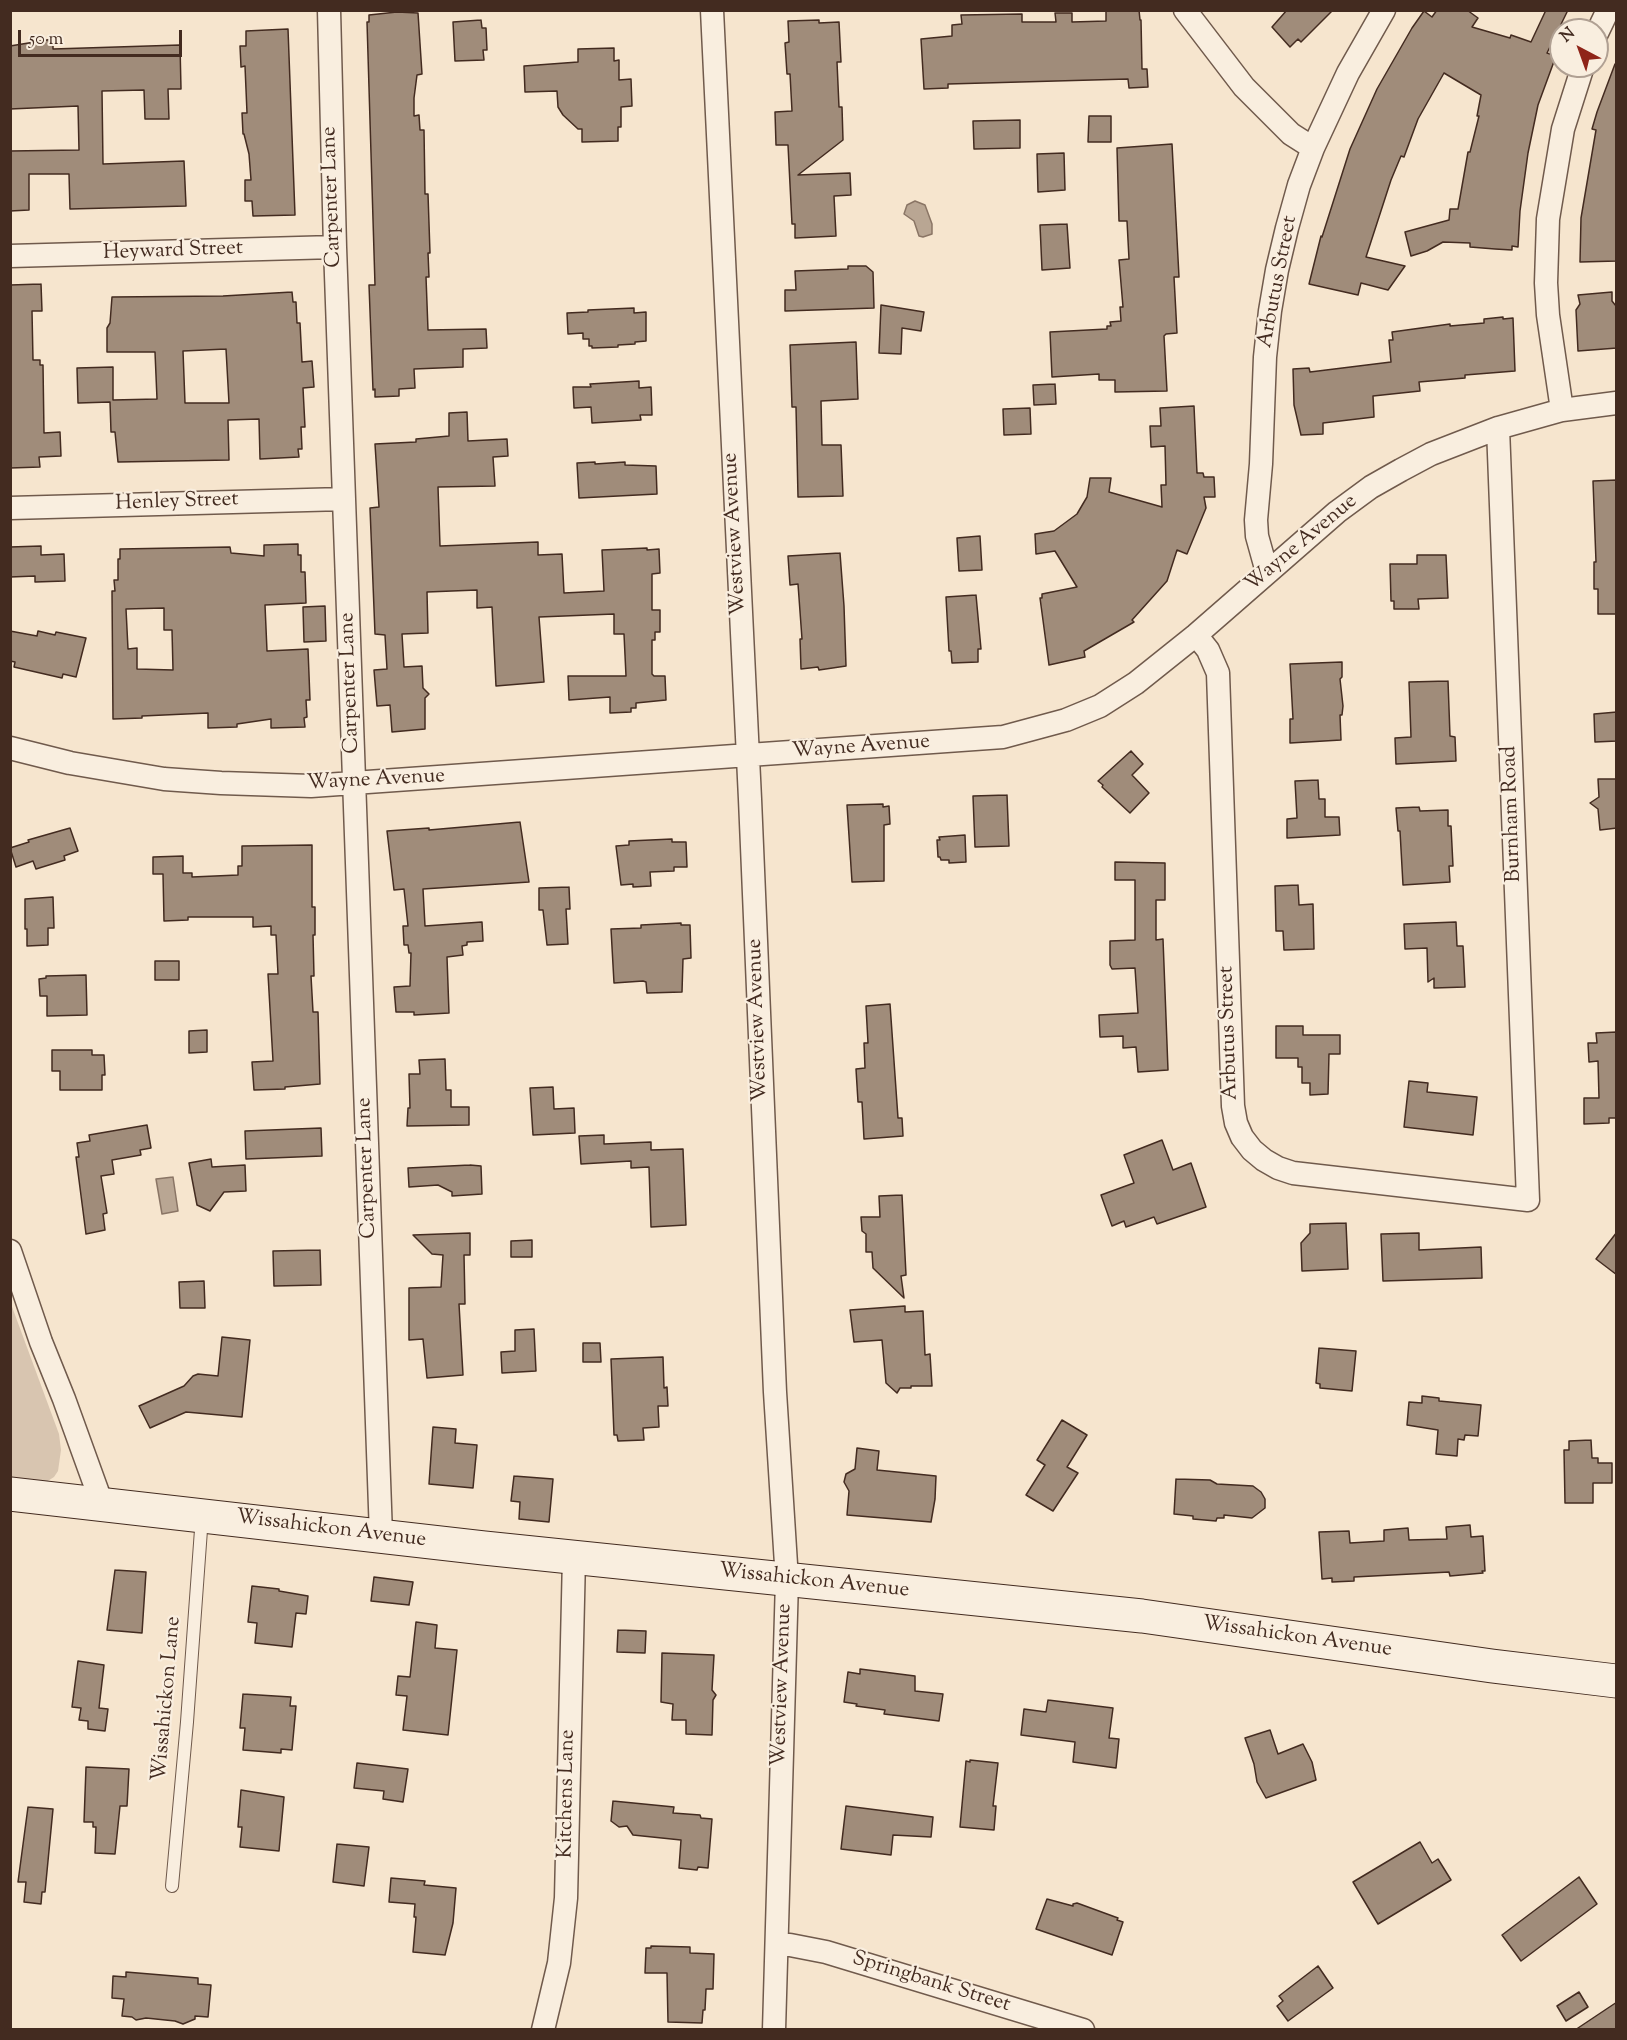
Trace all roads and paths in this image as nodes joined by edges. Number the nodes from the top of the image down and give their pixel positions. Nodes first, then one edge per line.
1 (329, 10) edge
2 (712, 10) edge
3 (1185, 10) edge
4 (1384, 10) edge
5 (1579, 78) edge
6 (1313, 148) junction
7 (335, 247) junction
8 (10, 256) edge
9 (1617, 403) edge
10 (1562, 411) junction
11 (1498, 428) junction
12 (344, 499) junction
13 (10, 508) edge
14 (1267, 572) junction
15 (1196, 635) junction
16 (10, 748) edge
17 (747, 756) junction
18 (355, 783) junction
19 (1528, 1200) joint
20 (10, 1251) edge
21 (10, 1494) edge
22 (102, 1504) junction
23 (202, 1515) junction
24 (381, 1535) junction
25 (574, 1557) junction
26 (787, 1580) junction
27 (1617, 1681) edge
28 (172, 1886) dead end
29 (777, 1945) junction
30 (543, 2030) edge
31 (774, 2030) edge
32 (1083, 2030) edge

1 - 7 street, Carpenter Lane
2 - 17 street, Westview Avenue
3 - 6 street
4 - 6 street, Arbutus Street
5 - 10 street
6 - 14 street, Arbutus Street
7 - 8 street, Heyward Street
7 - 12 street, Carpenter Lane
9 - 10 street, Wayne Avenue
10 - 11 street, Wayne Avenue
11 - 14 street, Wayne Avenue
11 - 19 street, Burnham Road
12 - 13 street, Henley Street
12 - 18 street, Carpenter Lane
14 - 15 street, Wayne Avenue
15 - 17 street, Wayne Avenue
15 - 19 street, Arbutus Street
16 - 18 street, Wayne Avenue
17 - 18 street, Wayne Avenue
17 - 26 street, Westview Avenue
18 - 24 street, Carpenter Lane
20 - 22 street
21 - 22 street, Wissahickon Avenue
22 - 23 street, Wissahickon Avenue
23 - 24 street, Wissahickon Avenue
23 - 28 lane, Wissahickon Lane
24 - 25 street, Wissahickon Avenue
25 - 26 street, Wissahickon Avenue
25 - 30 street, Kitchens Lane
26 - 27 street, Wissahickon Avenue
26 - 29 street, Westview Avenue
29 - 31 street, Westview Avenue
29 - 32 street, Springbank Street

